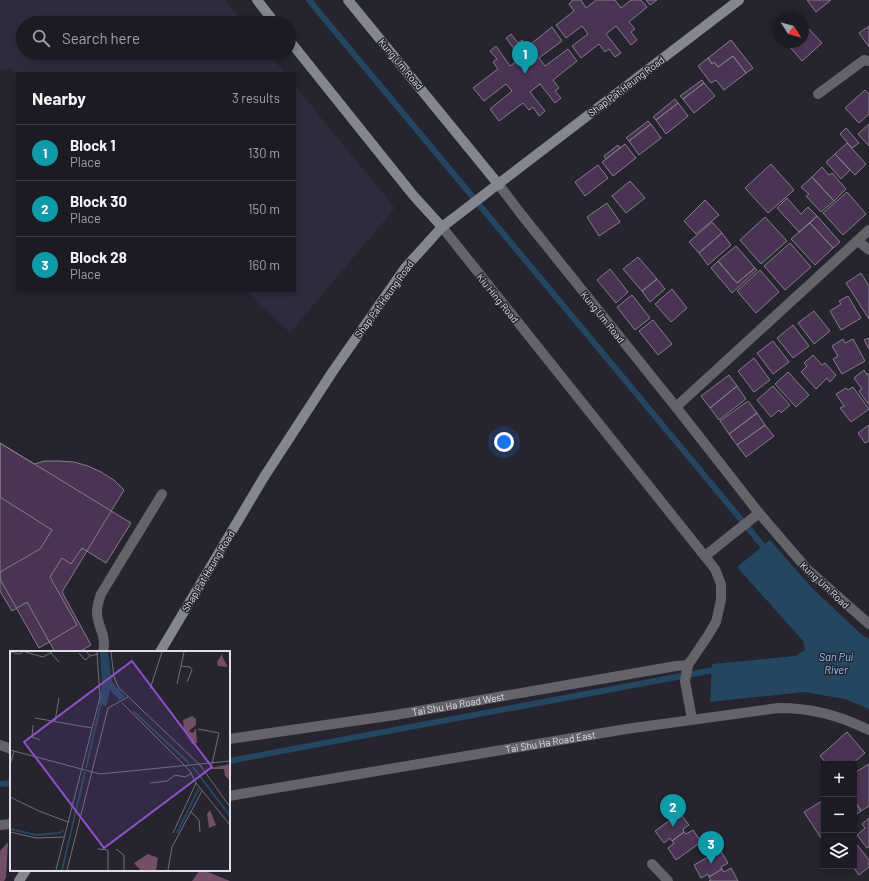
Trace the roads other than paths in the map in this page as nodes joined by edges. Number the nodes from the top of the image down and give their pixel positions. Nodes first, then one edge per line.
1 (257, 0) edge
2 (348, 0) edge
3 (739, 0) edge
4 (270, 16) edge
5 (296, 49) edge
6 (869, 61) edge
7 (818, 94) dead end
8 (499, 185) junction
9 (446, 225) junction
10 (869, 230) edge
11 (858, 240) junction
12 (869, 250) edge
13 (676, 407) junction
14 (162, 494) dead end
15 (759, 513) junction
16 (705, 556) junction
17 (866, 622) edge
18 (103, 651) edge
19 (161, 651) edge
20 (688, 665) junction
21 (692, 719) junction
22 (869, 730) edge
23 (230, 738) edge
24 (0, 745) edge
25 (10, 749) edge
26 (230, 796) edge
27 (652, 864) dead end
28 (25, 871) edge
29 (19, 881) edge
30 (668, 881) edge

1 - 4 main road
2 - 8 main road, Kung Um Road
3 - 8 main road, Shap Pat Heung Road
5 - 9 main road, Kiu Hing Road
6 - 7 street
8 - 9 main road, Shap Pat Heung Road
8 - 13 street, Kung Um Road
9 - 16 street, Kiu Hing Road
9 - 19 main road, Shap Pat Heung Road
10 - 11 street
11 - 12 street
11 - 13 street
13 - 15 street, Kung Um Road
14 - 18 street
15 - 16 street
15 - 17 street, Kung Um Road
16 - 20 street, Kiu Hing Road
20 - 21 street
20 - 23 street, Tai Shu Ha Road West
21 - 22 street, Tai Shu Ha Road East
21 - 26 street, Tai Shu Ha Road East
24 - 25 street
27 - 30 street
28 - 29 main road

